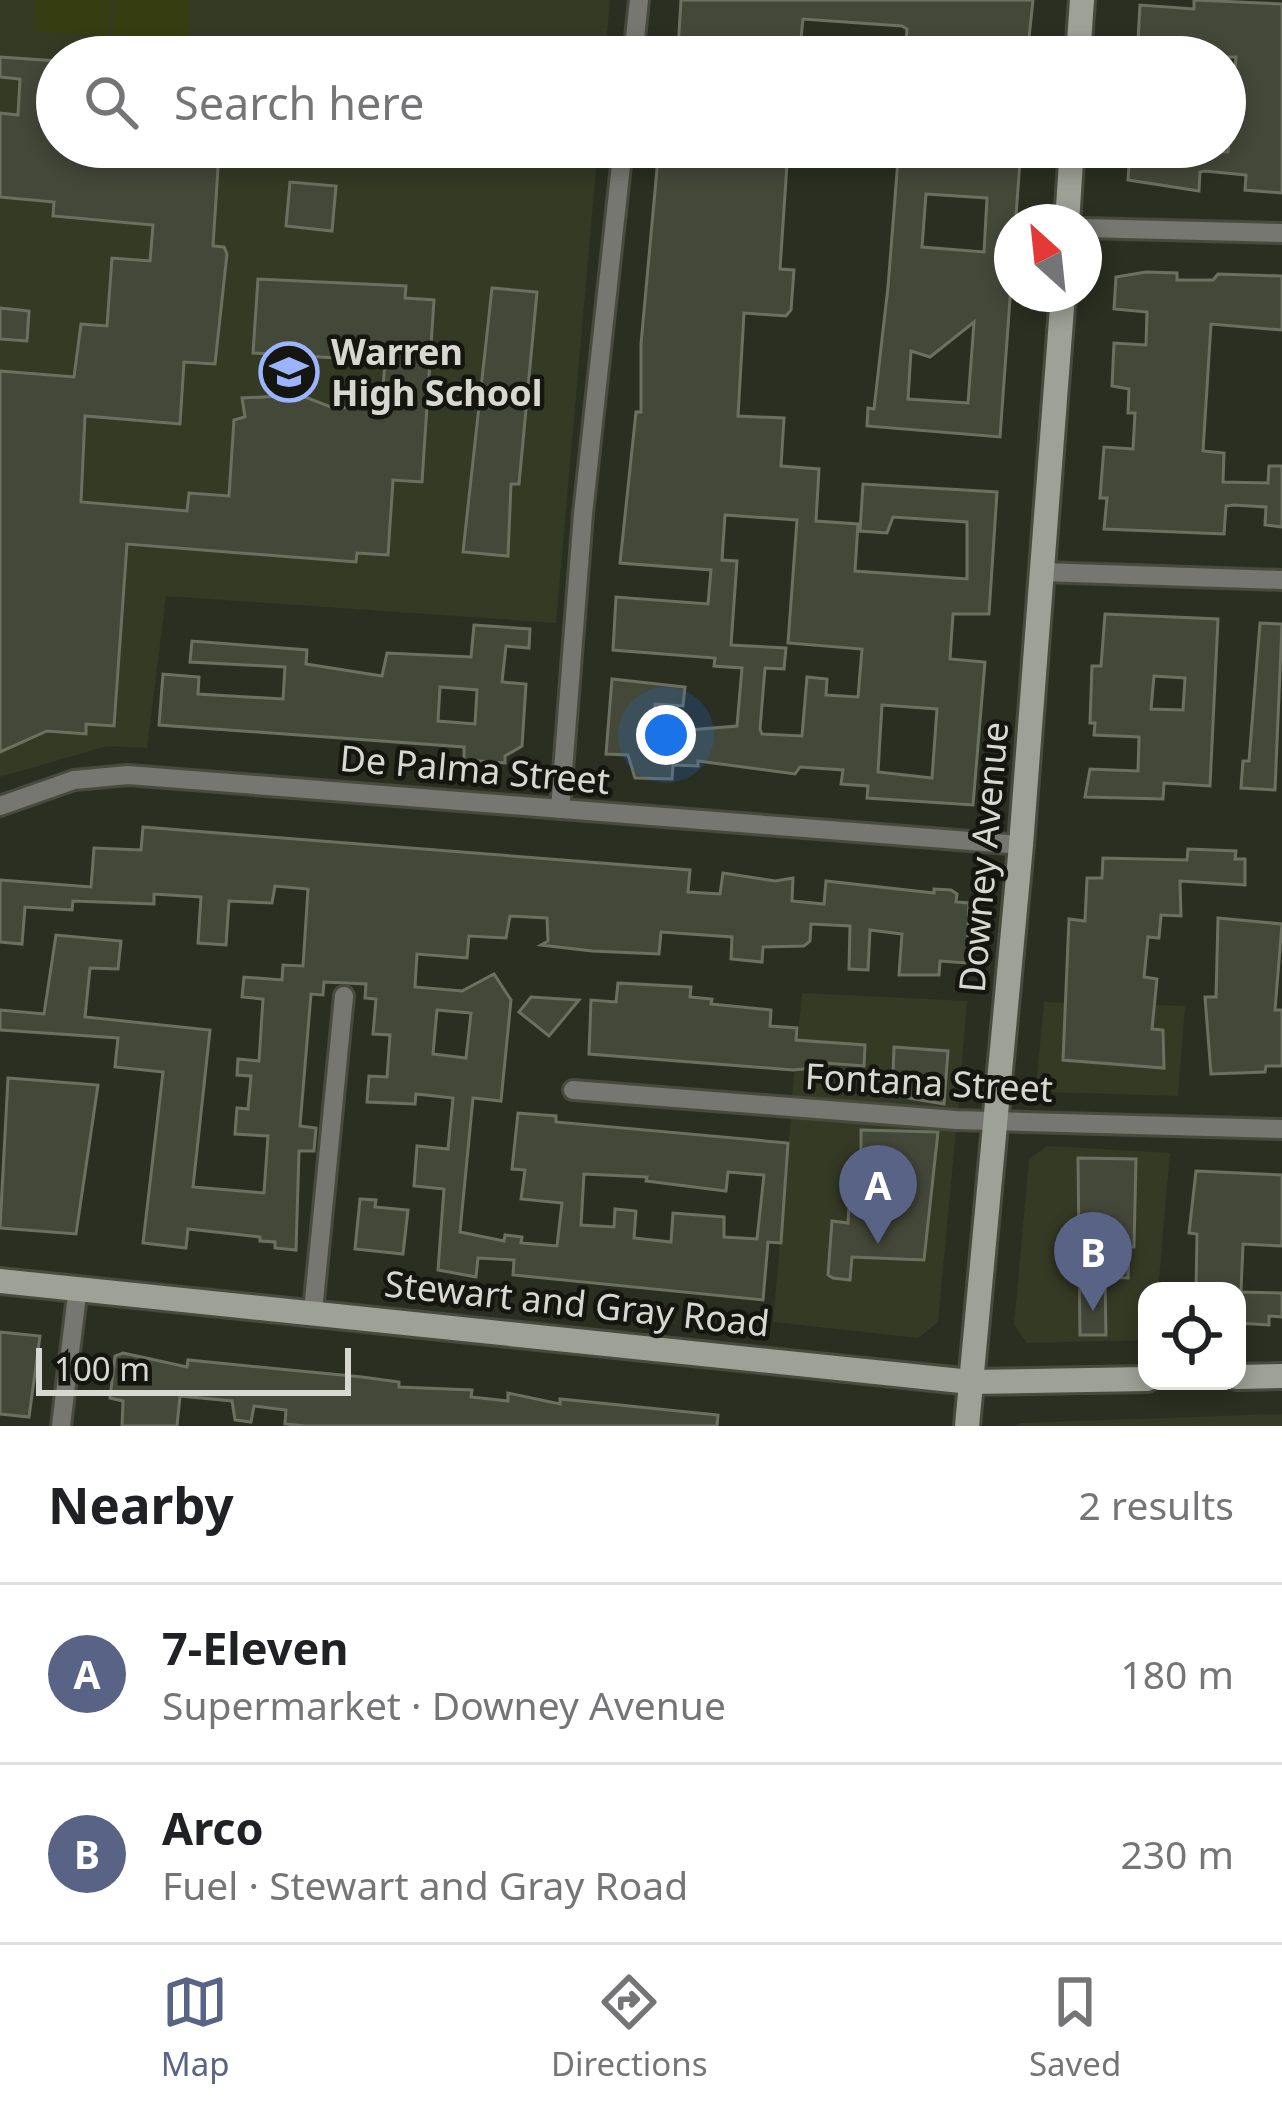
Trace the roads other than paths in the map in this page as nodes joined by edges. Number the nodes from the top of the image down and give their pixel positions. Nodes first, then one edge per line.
1 (639, 0) edge
2 (1082, 0) edge
3 (635, 36) edge
4 (1079, 36) edge
5 (621, 168) edge
6 (1071, 168) edge
7 (1068, 204) edge
8 (1102, 228) edge
9 (1282, 233) edge
10 (1062, 312) edge
11 (1042, 572) junction
12 (1282, 580) edge
13 (0, 806) edge
14 (560, 809) junction
15 (1021, 845) junction
16 (344, 996) dead end
17 (573, 1090) dead end
18 (996, 1120) junction
19 (1282, 1129) edge
20 (0, 1281) edge
21 (78, 1287) junction
22 (314, 1311) junction
23 (1282, 1376) edge
24 (1246, 1377) edge
25 (1138, 1378) edge
26 (971, 1382) junction
27 (61, 1426) edge
28 (967, 1426) edge

1 - 3 street
2 - 4 main road
5 - 14 street
6 - 7 main road
8 - 9 street
10 - 11 main road, Downey Avenue
11 - 12 street
11 - 15 main road, Downey Avenue
13 - 14 street, De Palma Street
14 - 15 street, De Palma Street
15 - 18 main road, Downey Avenue
16 - 22 street
17 - 18 street, Fontana Street
18 - 19 street, Fontana Street
18 - 26 main road, Downey Avenue
20 - 21 main road, Stewart and Gray Road
21 - 22 main road, Stewart and Gray Road
21 - 27 street
22 - 26 main road, Stewart and Gray Road
23 - 24 main road
25 - 26 main road, Stewart and Gray Road
26 - 28 main road, Downey Avenue

